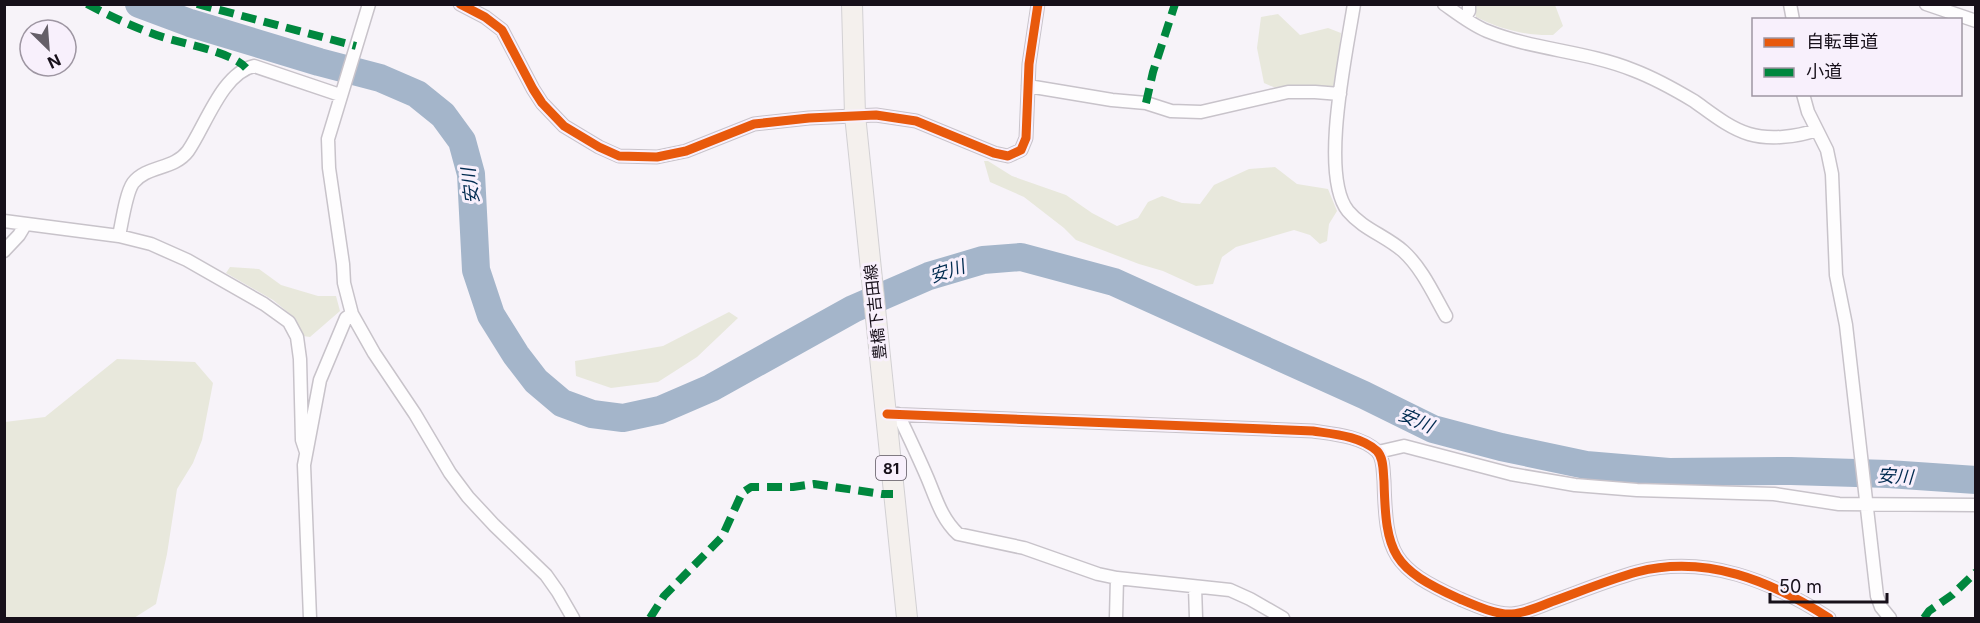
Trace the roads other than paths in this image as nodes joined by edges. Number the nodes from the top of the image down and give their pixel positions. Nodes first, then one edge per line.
1 (369, 4) edge
2 (460, 4) edge
3 (852, 4) edge
4 (1038, 4) edge
5 (1354, 4) edge
6 (1444, 4) edge
7 (1469, 4) edge
8 (1926, 4) edge
9 (1464, 18) junction
10 (1976, 21) edge
11 (1028, 86) junction
12 (342, 90) junction
13 (1340, 94) junction
14 (1804, 96) edge
15 (855, 115) junction
16 (1816, 130) junction
17 (4, 221) edge
18 (25, 225) junction
19 (119, 236) junction
20 (4, 251) edge
21 (352, 314) junction
22 (1446, 316) dead end
23 (892, 414) junction
24 (306, 452) junction
25 (1378, 452) junction
26 (1865, 499) junction
27 (1976, 505) edge
28 (1117, 578) junction
29 (1195, 587) junction
30 (1510, 616) edge
31 (310, 618) edge
32 (573, 618) edge
33 (907, 618) edge
34 (1116, 618) edge
35 (1196, 618) edge
36 (1282, 618) edge
37 (1829, 618) edge
38 (1890, 618) edge

1 - 12 street
2 - 15 street
3 - 15 main road, 豊橋下吉田線 / 81
4 - 11 street
5 - 13 street
6 - 9 street
7 - 9 street
8 - 10 street
9 - 16 street
11 - 13 street
11 - 15 street
12 - 19 street
12 - 21 street
13 - 22 street
14 - 16 street
15 - 23 main road, 豊橋下吉田線 / 81
16 - 26 street
17 - 18 street
18 - 19 street
18 - 20 street
19 - 24 street
21 - 24 street
21 - 32 street
23 - 25 street
23 - 28 street
23 - 33 main road, 豊橋下吉田線 / 81
24 - 31 street
25 - 26 street
25 - 30 street
26 - 27 street
26 - 38 street
28 - 29 street
28 - 34 street
29 - 35 street
29 - 36 street
30 - 37 street

